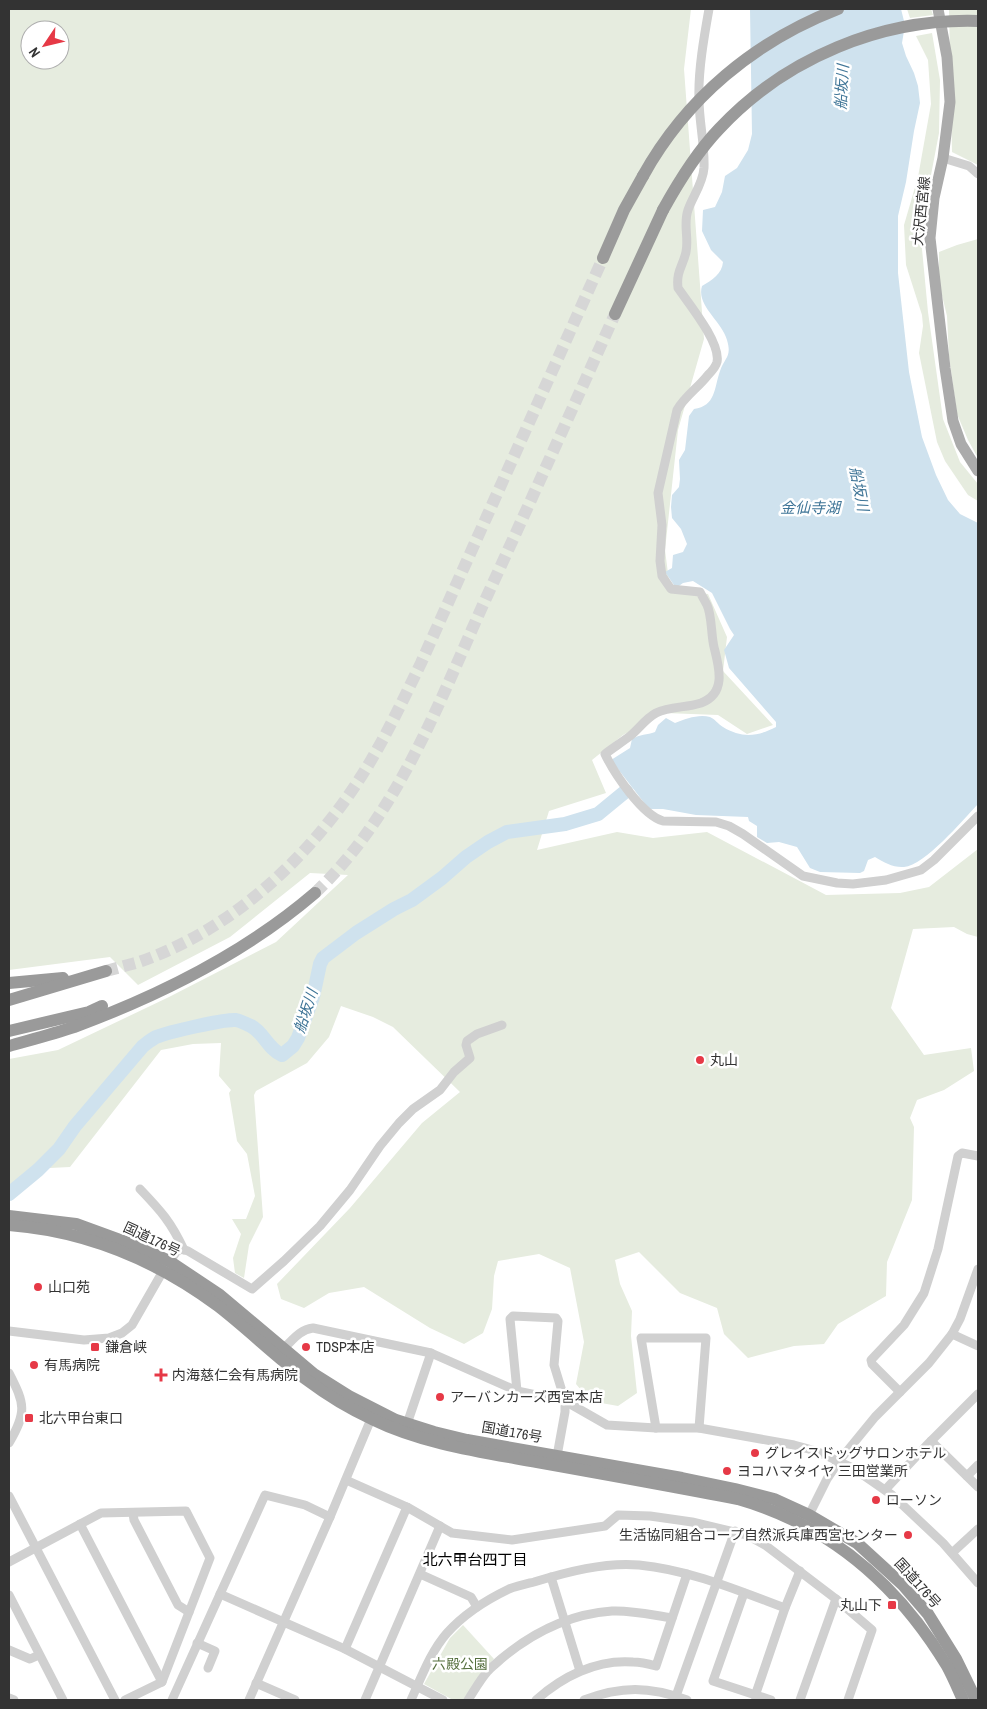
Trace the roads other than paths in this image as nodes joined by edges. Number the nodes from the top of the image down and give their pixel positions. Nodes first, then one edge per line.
1 (709, 9) edge
2 (838, 9) edge
3 (938, 9) edge
4 (978, 21) edge
5 (942, 158) junction
6 (978, 174) edge
7 (603, 258) tunnel mouth
8 (615, 314) tunnel mouth
9 (978, 471) edge
10 (978, 816) edge
11 (316, 892) tunnel mouth
12 (214, 963) junction
13 (106, 971) tunnel mouth
14 (88, 976) junction
15 (9, 983) edge
16 (9, 1000) edge
17 (502, 1025) dead end
18 (9, 1031) edge
19 (9, 1046) edge
20 (978, 1156) edge
21 (140, 1189) dead end
22 (9, 1216) edge
23 (29, 1222) junction
24 (9, 1225) edge
25 (184, 1250) junction
26 (166, 1266) junction
27 (978, 1269) edge
28 (9, 1331) edge
29 (952, 1334) junction
30 (978, 1346) edge
31 (283, 1349) junction
32 (431, 1353) junction
33 (9, 1373) edge
34 (517, 1391) junction
35 (900, 1392) junction
36 (976, 1399) edge
37 (565, 1401) junction
38 (371, 1419) junction
39 (407, 1424) junction
40 (656, 1428) junction
41 (699, 1428) junction
42 (931, 1441) junction
43 (9, 1443) edge
44 (557, 1456) junction
45 (839, 1461) junction
46 (978, 1465) edge
47 (967, 1476) junction
48 (346, 1480) junction
49 (978, 1487) edge
50 (885, 1490) junction
51 (9, 1496) edge
52 (407, 1507) junction
53 (133, 1513) junction
54 (330, 1517) junction
55 (807, 1520) junction
56 (80, 1524) junction
57 (440, 1526) junction
58 (978, 1529) edge
59 (735, 1532) junction
60 (36, 1548) junction
61 (952, 1553) junction
62 (9, 1562) edge
63 (800, 1571) junction
64 (420, 1574) junction
65 (687, 1574) junction
66 (551, 1576) junction
67 (716, 1583) junction
68 (978, 1583) edge
69 (744, 1593) junction
70 (220, 1594) junction
71 (9, 1595) edge
72 (836, 1599) junction
73 (477, 1607) junction
74 (785, 1608) junction
75 (189, 1612) junction
76 (672, 1618) junction
77 (565, 1621) junction
78 (283, 1622) junction
79 (197, 1643) junction
80 (345, 1649) junction
81 (9, 1650) edge
82 (39, 1655) junction
83 (379, 1666) junction
84 (208, 1668) dead end
85 (580, 1671) junction
86 (162, 1682) junction
87 (256, 1683) junction
88 (417, 1686) junction
89 (676, 1696) junction
90 (754, 1696) junction
91 (9, 1698) edge
92 (14, 1700) edge
93 (63, 1700) edge
94 (115, 1700) edge
95 (125, 1700) edge
96 (172, 1700) edge
97 (249, 1700) edge
98 (296, 1700) edge
99 (365, 1700) edge
100 (412, 1700) edge
101 (443, 1700) edge
102 (468, 1700) edge
103 (536, 1700) edge
104 (584, 1700) edge
105 (687, 1700) edge
106 (771, 1700) edge
107 (800, 1700) edge
108 (848, 1700) edge
109 (964, 1700) edge
110 (976, 1700) edge

1 - 10 street
2 - 7 highway, bridge
3 - 5 main road, 大沢西宮線
4 - 8 highway, bridge
5 - 6 street
5 - 9 main road, 大沢西宮線
11 - 12 highway
12 - 18 highway
12 - 19 highway
13 - 14 highway
14 - 15 highway
14 - 16 highway
17 - 25 street
20 - 35 street
21 - 25 street
22 - 23 highway, 国道176号
23 - 24 highway, 国道176号
23 - 26 highway, 国道176号
25 - 26 street
26 - 28 street
26 - 31 highway, 国道176号
26 - 38 highway, 国道176号
27 - 29 street
29 - 30 street
29 - 35 street
31 - 32 street
31 - 39 highway, 国道176号
32 - 34 street
32 - 39 street
33 - 43 street
34 - 37 street
34 - 37 street
35 - 45 street
36 - 42 street
37 - 40 street
37 - 44 street
38 - 48 street
38 - 55 highway, 国道176号
39 - 44 highway, 国道176号
40 - 41 street
40 - 41 street
41 - 45 street
42 - 47 street
42 - 50 street
44 - 55 highway, 国道176号
45 - 50 street
45 - 55 street
46 - 47 street
47 - 49 street
48 - 52 street
48 - 54 street
50 - 61 street
51 - 60 street
52 - 57 street
52 - 80 street
53 - 56 street
53 - 75 street
53 - 75 street
54 - 70 street
54 - 78 street
55 - 109 highway, 国道176号
55 - 110 highway, 国道176号
56 - 60 street
56 - 86 street
57 - 59 street
57 - 64 street
58 - 61 street
59 - 63 street
59 - 67 street
60 - 62 street
60 - 94 street
61 - 68 street
63 - 72 street
63 - 74 street
64 - 73 street
64 - 83 street
65 - 66 street
65 - 67 street
65 - 76 street
66 - 73 street
66 - 77 street
67 - 69 street
67 - 89 street
69 - 74 street
69 - 90 street
70 - 78 street
70 - 79 street
71 - 82 street
72 - 107 street
72 - 108 street
73 - 88 street
74 - 90 street
75 - 86 street
76 - 77 street
76 - 85 street
77 - 85 street
77 - 102 street
78 - 80 street
78 - 87 street
79 - 84 street
79 - 96 street
80 - 83 street
81 - 82 street
82 - 93 street
83 - 88 street
83 - 99 street
85 - 103 street
86 - 95 street
87 - 97 street
87 - 98 street
88 - 100 street
88 - 101 street
89 - 104 street
89 - 105 street
90 - 106 street
91 - 92 street

